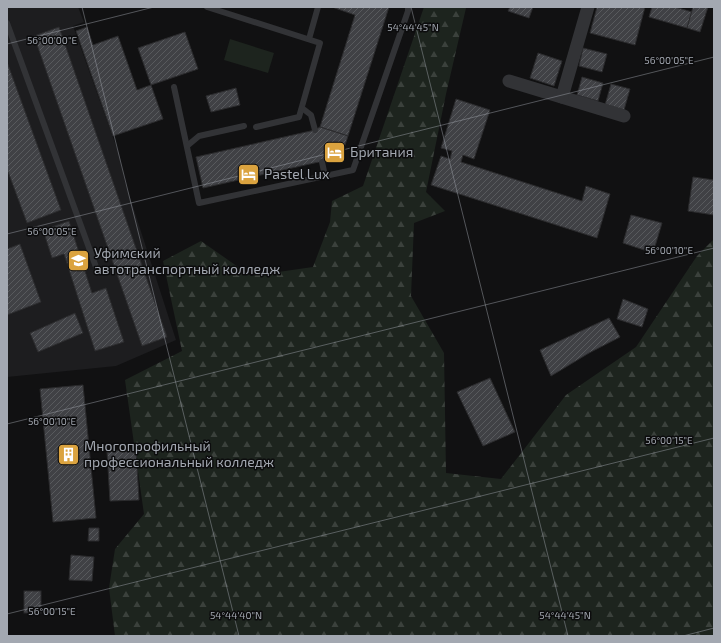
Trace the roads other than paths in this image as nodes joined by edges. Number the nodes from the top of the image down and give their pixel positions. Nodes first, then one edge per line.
1 (208, 7) edge
2 (318, 7) edge
3 (408, 7) edge
4 (588, 7) edge
5 (7, 23) edge
6 (309, 39) junction
7 (509, 81) dead end
8 (174, 87) dead end
9 (562, 97) junction
10 (302, 108) junction
11 (624, 116) dead end
12 (244, 126) dead end
13 (256, 127) dead end
14 (315, 130) dead end
15 (187, 146) junction
16 (322, 162) dead end
17 (325, 176) junction
18 (96, 267) dead end

1 - 6 lane
2 - 6 lane
3 - 17 lane
4 - 9 street
5 - 18 lane
6 - 10 lane
7 - 9 street
8 - 15 lane
9 - 11 street
10 - 13 lane
10 - 14 lane
12 - 15 lane
15 - 17 lane
16 - 17 lane

